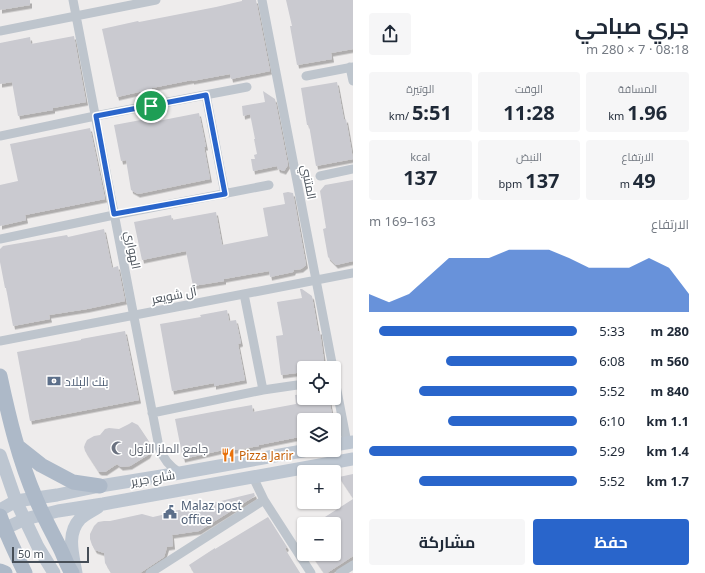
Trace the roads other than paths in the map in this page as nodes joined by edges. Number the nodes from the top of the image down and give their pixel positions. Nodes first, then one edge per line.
1 (73, 0) edge
2 (156, 0) edge
3 (262, 0) edge
4 (76, 16) junction
5 (0, 31) edge
6 (352, 67) edge
7 (306, 76) dead end
8 (353, 81) edge
9 (247, 87) dead end
10 (206, 95) junction
11 (96, 116) junction
12 (0, 136) edge
13 (353, 169) edge
14 (320, 176) dead end
15 (269, 185) dead end
16 (225, 194) junction
17 (114, 214) junction
18 (0, 239) edge
19 (353, 273) edge
20 (316, 280) junction
21 (244, 294) junction
22 (133, 315) junction
23 (0, 341) edge
24 (332, 361) edge
25 (0, 376) edge
26 (297, 385) edge
27 (263, 390) junction
28 (339, 405) edge
29 (152, 413) junction
30 (345, 443) edge
31 (17, 446) junction
32 (297, 452) edge
33 (0, 455) edge
34 (353, 459) edge
35 (180, 473) junction
36 (253, 477) junction
37 (100, 486) junction
38 (35, 498) junction
39 (264, 500) junction
40 (103, 504) junction
41 (0, 510) edge
42 (20, 510) junction
43 (43, 515) junction
44 (1, 525) edge
45 (353, 565) edge
46 (0, 571) edge
47 (6, 573) edge
48 (25, 573) edge
49 (54, 573) edge
50 (72, 573) edge
51 (76, 573) edge
52 (150, 573) edge
53 (311, 573) edge
54 (340, 573) edge

1 - 4 street, الهواري
2 - 4 street
3 - 20 street, المتنبي
4 - 5 street
4 - 11 street, الهواري
6 - 7 street
6 - 8 street
9 - 10 street
10 - 11 street
10 - 16 street
11 - 12 street
11 - 17 street, الهواري
13 - 14 street
15 - 16 street
16 - 17 street
17 - 18 street
17 - 22 street, الهواري
19 - 20 street, آل شويعر
20 - 21 street, آل شويعر
20 - 24 street, المتنبي
21 - 22 street, آل شويعر
21 - 27 street
22 - 23 street, آل شويعر
22 - 29 street, الهواري
25 - 31 main road
26 - 27 street
27 - 29 street
28 - 30 street
29 - 35 street, الهواري
31 - 37 main road
31 - 38 main road
32 - 35 main road, شارع جرير
33 - 42 main road
34 - 36 main road, شارع جرير
35 - 37 main road, شارع جرير
36 - 39 street
36 - 40 main road, شارع جرير
37 - 38 main road, شارع جرير
38 - 42 main road, شارع جرير
38 - 43 main road
39 - 52 street
39 - 53 street
40 - 43 main road, شارع جرير
40 - 51 main road
41 - 42 main road, شارع جرير
42 - 43 main road, شارع جرير
42 - 44 main road
42 - 49 main road
43 - 50 main road
44 - 48 main road
45 - 54 street
46 - 47 main road

